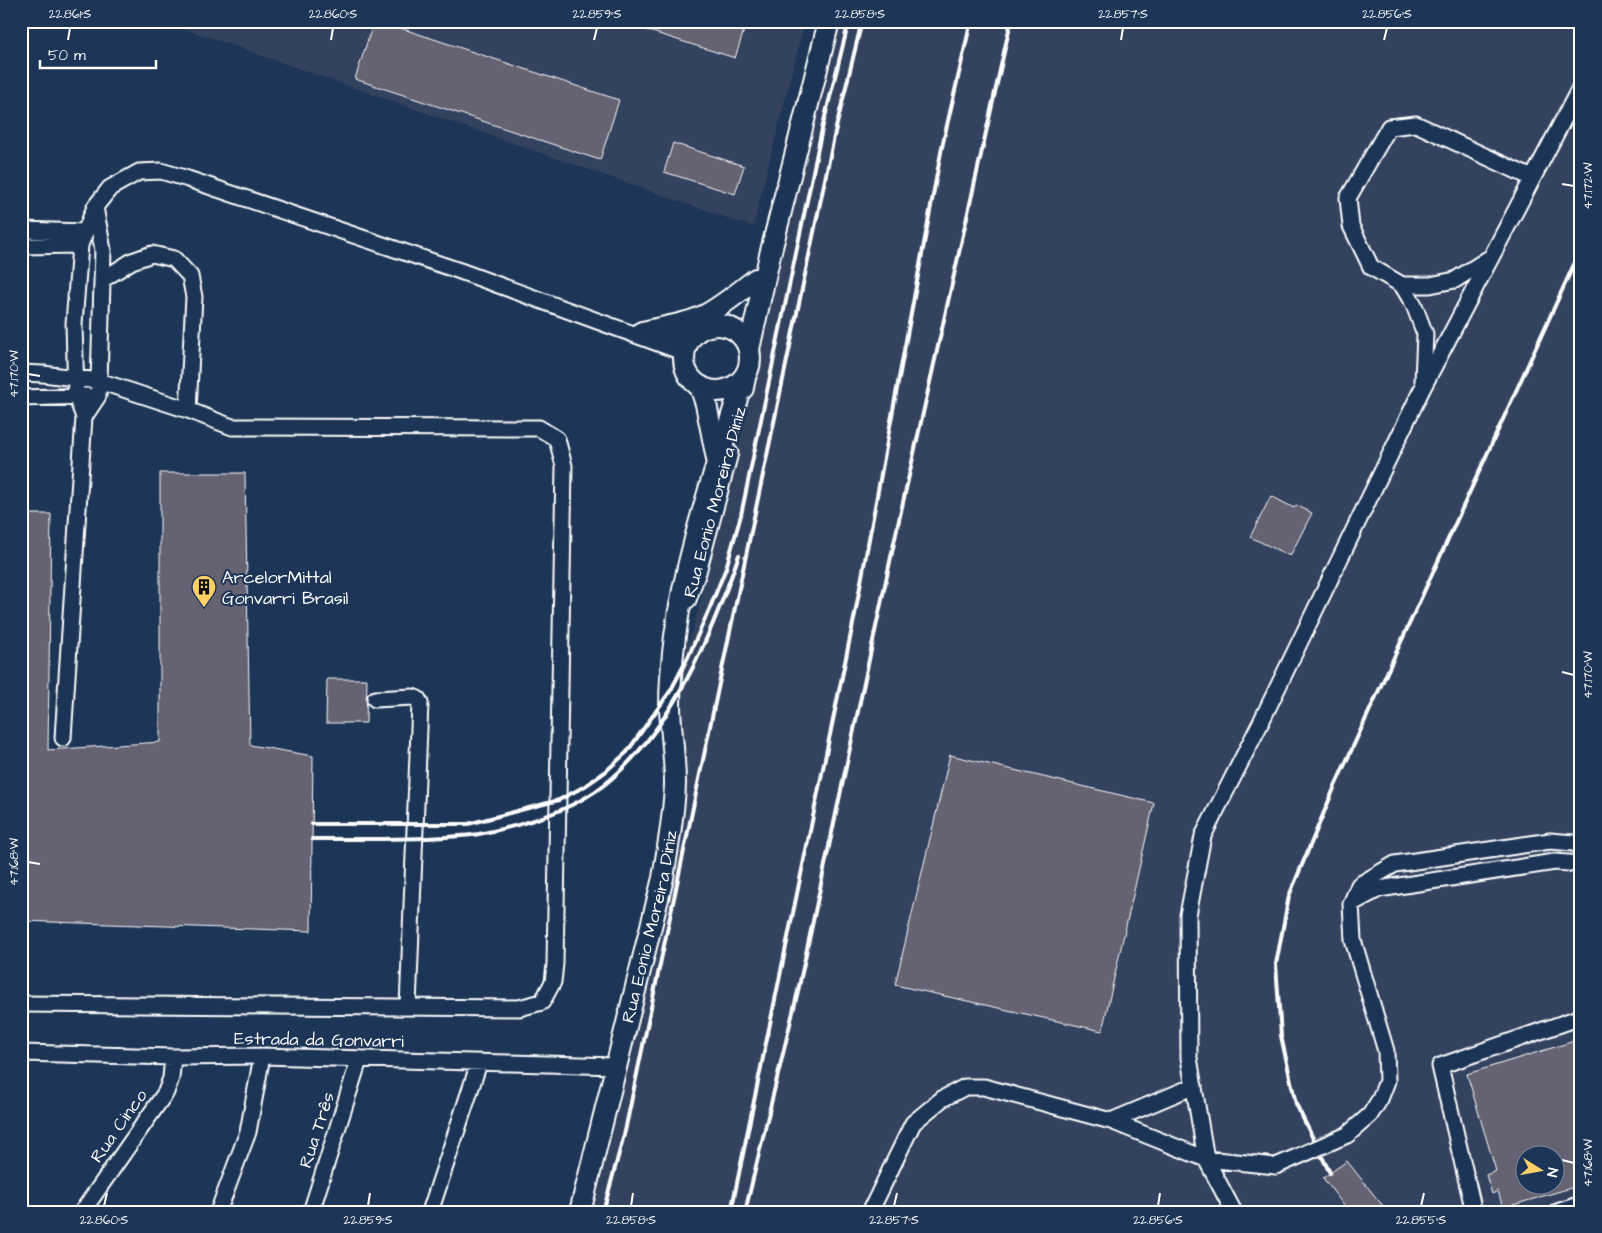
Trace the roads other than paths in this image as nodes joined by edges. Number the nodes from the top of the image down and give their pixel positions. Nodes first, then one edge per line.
1 (829, 21) edge
2 (1581, 86) edge
3 (1532, 178) junction
4 (95, 207) junction
5 (21, 230) edge
6 (82, 238) junction
7 (21, 246) edge
8 (770, 255) junction
9 (1491, 257) junction
10 (756, 279) junction
11 (102, 280) junction
12 (1402, 286) junction
13 (611, 326) junction
14 (713, 326) junction
15 (642, 332) junction
16 (688, 346) junction
17 (747, 365) junction
18 (21, 373) edge
19 (77, 378) junction
20 (700, 386) junction
21 (98, 388) junction
22 (1422, 389) junction
23 (76, 396) junction
24 (21, 398) edge
25 (188, 410) junction
26 (84, 417) junction
27 (718, 461) junction
28 (675, 636) junction
29 (375, 699) dead end
30 (63, 738) dead end
31 (1581, 847) edge
32 (1581, 864) edge
33 (1351, 904) junction
34 (21, 1004) edge
35 (408, 1007) junction
36 (1581, 1017) edge
37 (21, 1053) edge
38 (262, 1056) junction
39 (173, 1058) junction
40 (359, 1060) junction
41 (478, 1064) junction
42 (616, 1066) junction
43 (1194, 1086) junction
44 (1111, 1121) junction
45 (1206, 1160) junction
46 (1581, 1204) edge
47 (82, 1212) edge
48 (218, 1212) edge
49 (310, 1212) edge
50 (430, 1212) edge
51 (580, 1212) edge
52 (870, 1212) edge
53 (1234, 1212) edge
54 (1474, 1212) edge
55 (1558, 1212) edge

1 - 8 main road, Rua Eonio Moreira Diniz
2 - 3 street
3 - 9 street
3 - 12 street
4 - 6 street
4 - 11 street
4 - 13 street
5 - 6 street
6 - 7 street
6 - 19 street
8 - 10 main road, Rua Eonio Moreira Diniz
8 - 17 main road, Rua Eonio Moreira Diniz
9 - 12 street
9 - 22 street
10 - 14 main road, Rua Eonio Moreira Diniz
10 - 15 main road
11 - 21 street
11 - 25 street
12 - 22 street
13 - 15 street
13 - 16 street
14 - 16 main road
14 - 17 main road
15 - 16 street
16 - 20 main road
17 - 20 main road
17 - 27 main road, Rua Eonio Moreira Diniz
17 - 28 street, Rua Eonio Moreira Diniz
18 - 19 street
19 - 21 street
19 - 23 street
20 - 27 main road, Rua Eonio Moreira Diniz
21 - 23 street
21 - 25 street
21 - 26 street
22 - 43 street
23 - 24 street
23 - 26 street
25 - 35 street
26 - 30 street
27 - 28 main road, Rua Eonio Moreira Diniz
28 - 42 main road, Rua Eonio Moreira Diniz
29 - 35 street
31 - 33 street
32 - 33 street
33 - 45 street, bridge
34 - 35 street
36 - 54 street
37 - 39 street, Estrada da Gonvarri
38 - 39 street, Estrada da Gonvarri
38 - 40 street, Estrada da Gonvarri
38 - 48 street
39 - 47 street, Rua Cinco
40 - 41 street, Estrada da Gonvarri
40 - 49 street, Rua Três
41 - 42 street, Estrada da Gonvarri
41 - 50 street
42 - 51 main road, Rua Eonio Moreira Diniz
43 - 44 street
43 - 45 street
44 - 45 street
44 - 52 street
45 - 53 street
46 - 55 street

